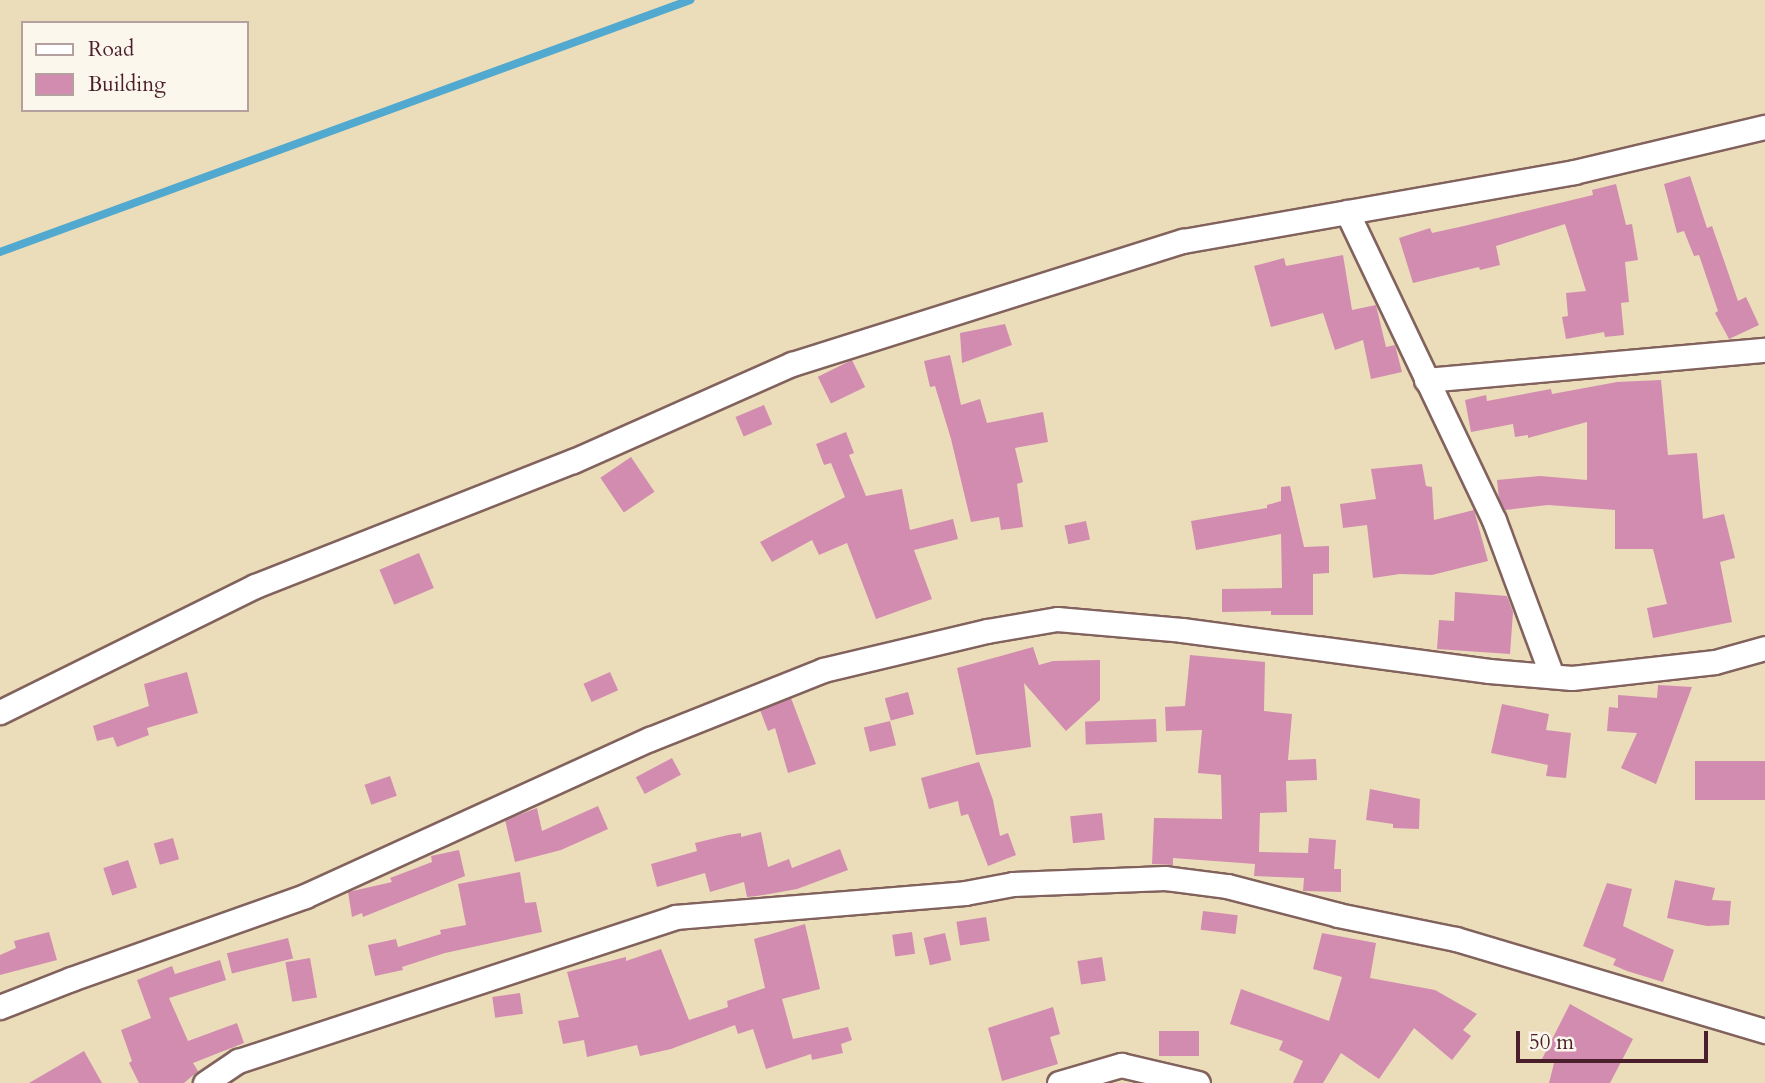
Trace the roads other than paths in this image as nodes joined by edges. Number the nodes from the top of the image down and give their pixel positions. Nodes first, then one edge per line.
1 (1765, 127) edge
2 (1347, 212) junction
3 (1765, 350) edge
4 (1426, 380) junction
5 (1765, 648) edge
6 (1552, 676) junction
7 (0, 712) edge
8 (0, 1007) edge
9 (1765, 1031) edge
10 (205, 1083) edge
11 (1059, 1083) edge
12 (1198, 1083) edge

1 - 2 street
2 - 4 street
2 - 7 street
3 - 4 street
4 - 6 street
5 - 6 street
6 - 8 street
9 - 10 street
11 - 12 street

